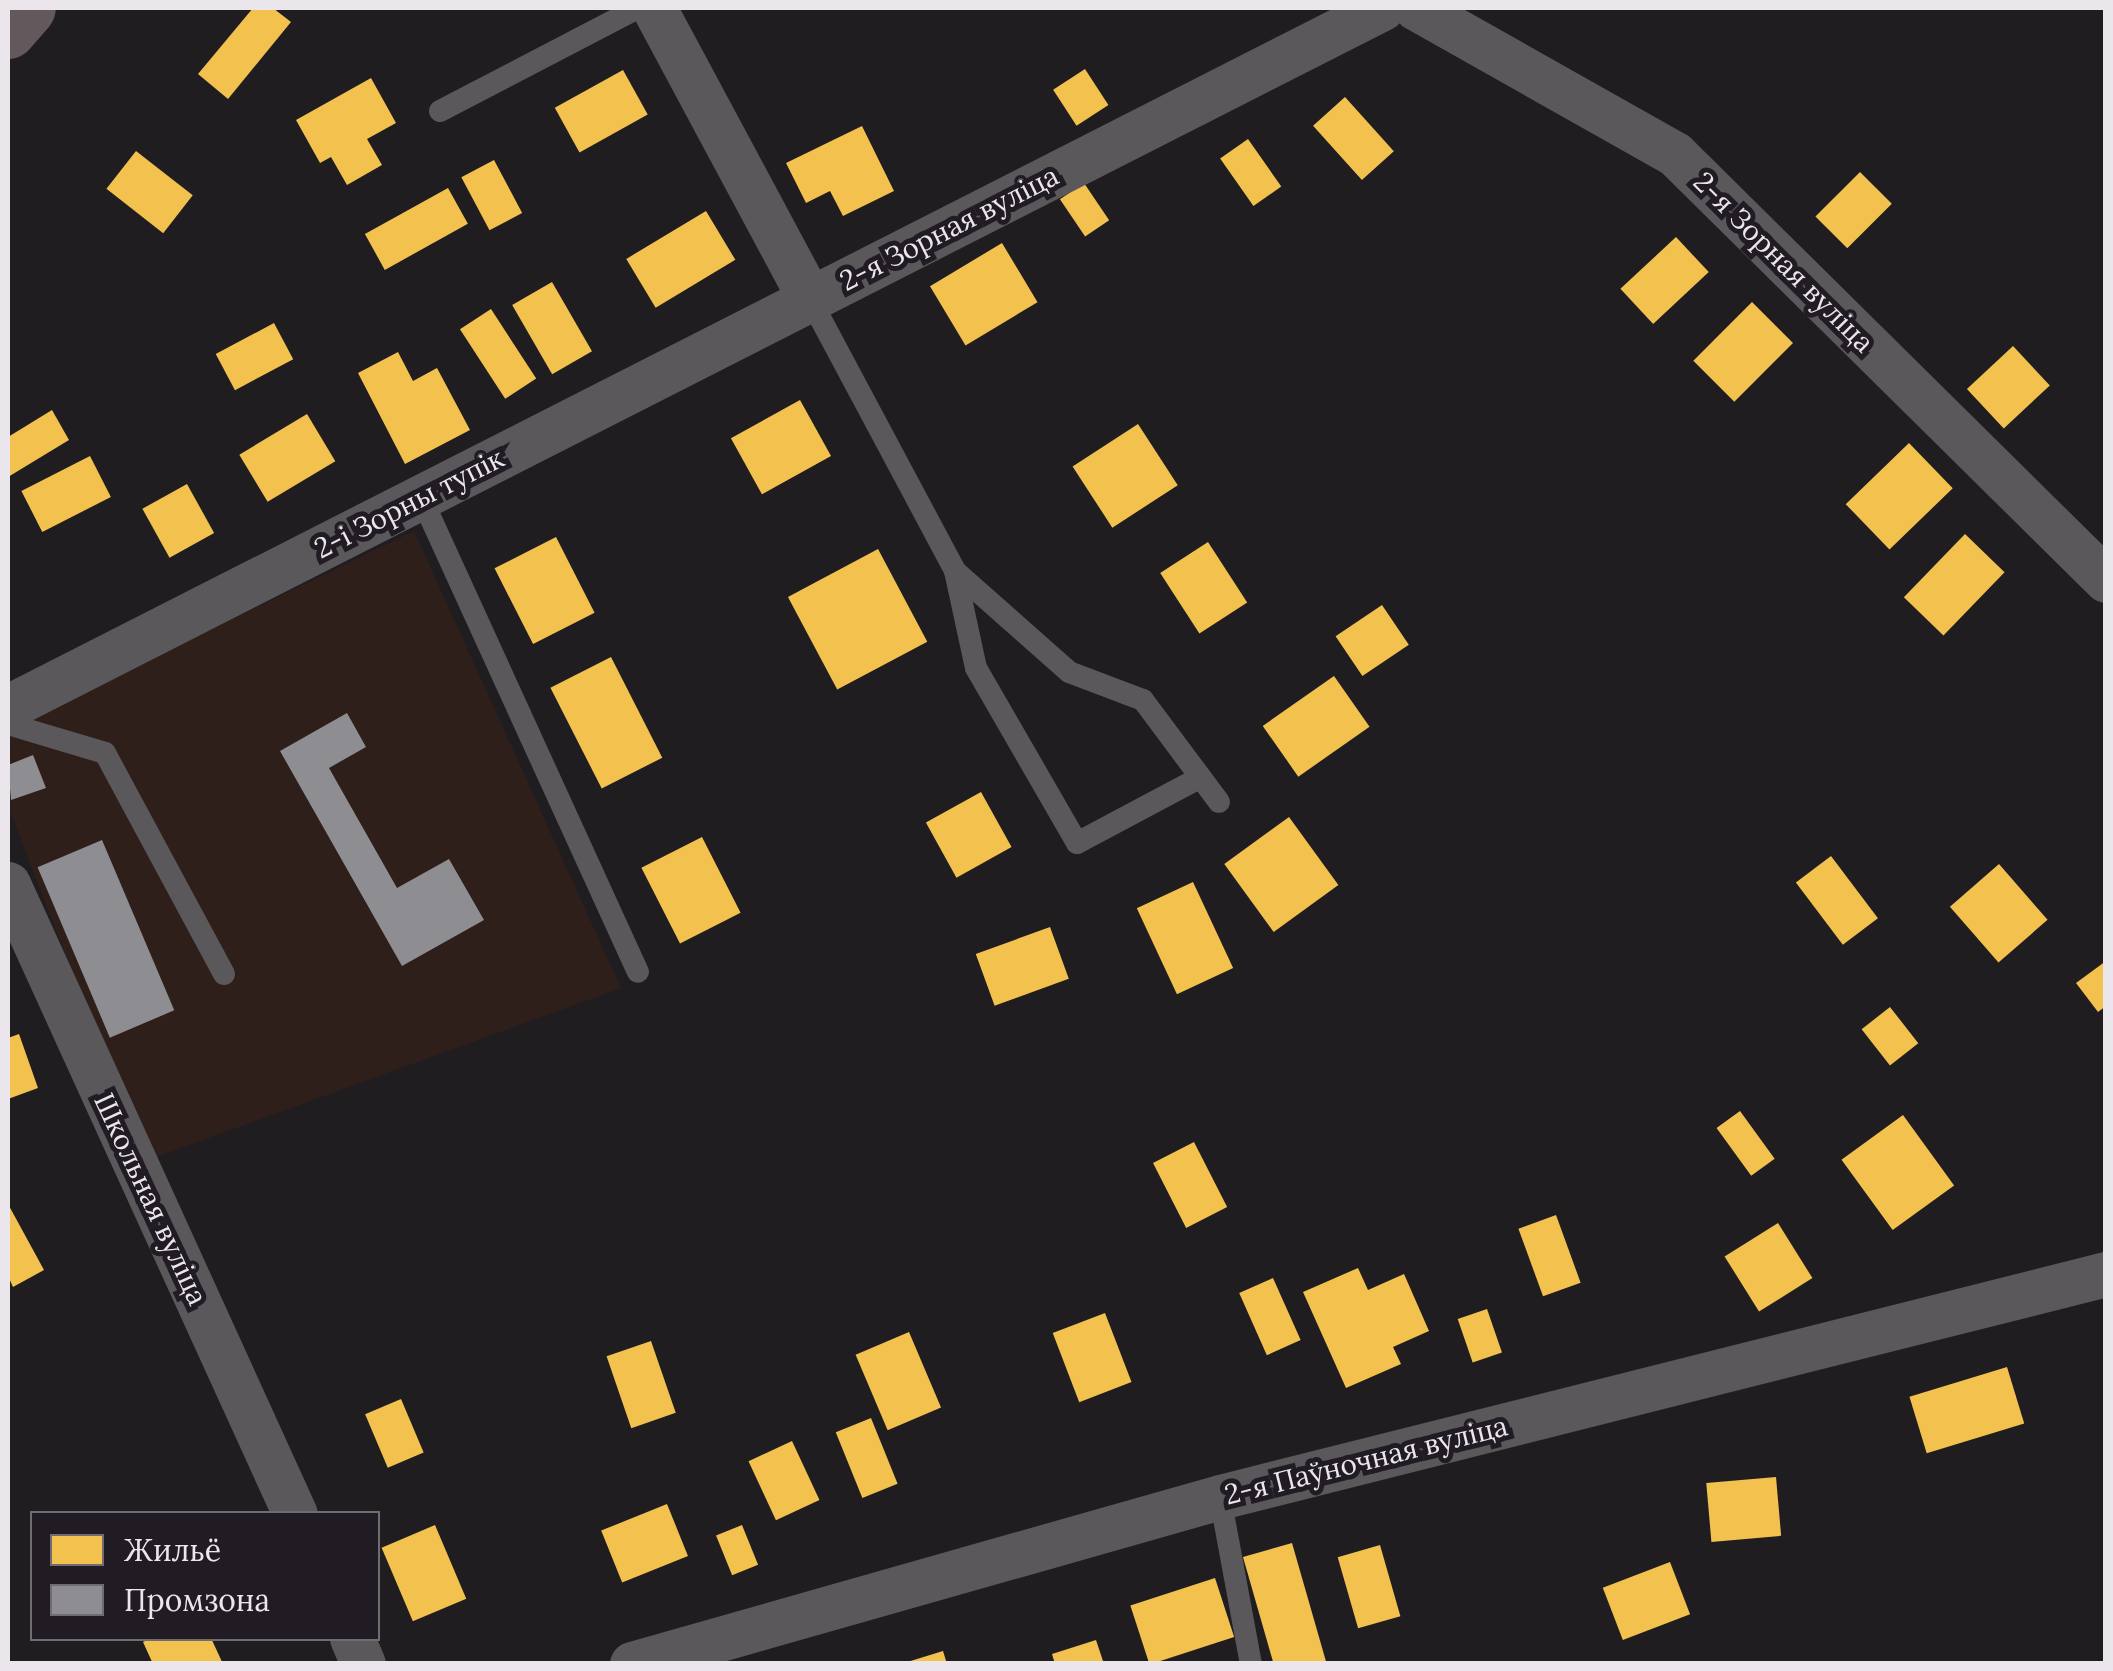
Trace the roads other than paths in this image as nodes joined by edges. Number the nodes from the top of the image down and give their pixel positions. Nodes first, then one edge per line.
1 (28, 8) edge
2 (638, 8) edge
3 (654, 8) edge
4 (1382, 8) edge
5 (1416, 8) edge
6 (8, 31) edge
7 (440, 112) dead end
8 (810, 299) junction
9 (421, 497) junction
10 (954, 571) junction
11 (2106, 580) edge
12 (8, 706) edge
13 (8, 724) edge
14 (1200, 776) junction
15 (1220, 802) dead end
16 (8, 884) edge
17 (638, 972) dead end
18 (224, 974) dead end
19 (2106, 1274) edge
20 (1220, 1497) junction
21 (294, 1511) edge
22 (353, 1641) edge
23 (364, 1664) edge
24 (632, 1664) edge
25 (1251, 1664) edge

1 - 6 main road
2 - 7 lane
3 - 8 street, 2-я Зорная вуліца
4 - 8 street, 2-я Зорная вуліца
5 - 11 street, 2-я Зорная вуліца
8 - 9 street, 2-і Зорны тупік
8 - 10 lane
9 - 12 street, 2-і Зорны тупік
9 - 17 lane
10 - 14 lane
10 - 14 lane
13 - 18 lane
14 - 15 lane
16 - 21 street, Школьная вуліца
19 - 20 street, 2-я Паўночная вуліца
20 - 24 street, 2-я Паўночная вуліца
20 - 25 lane
22 - 23 street

